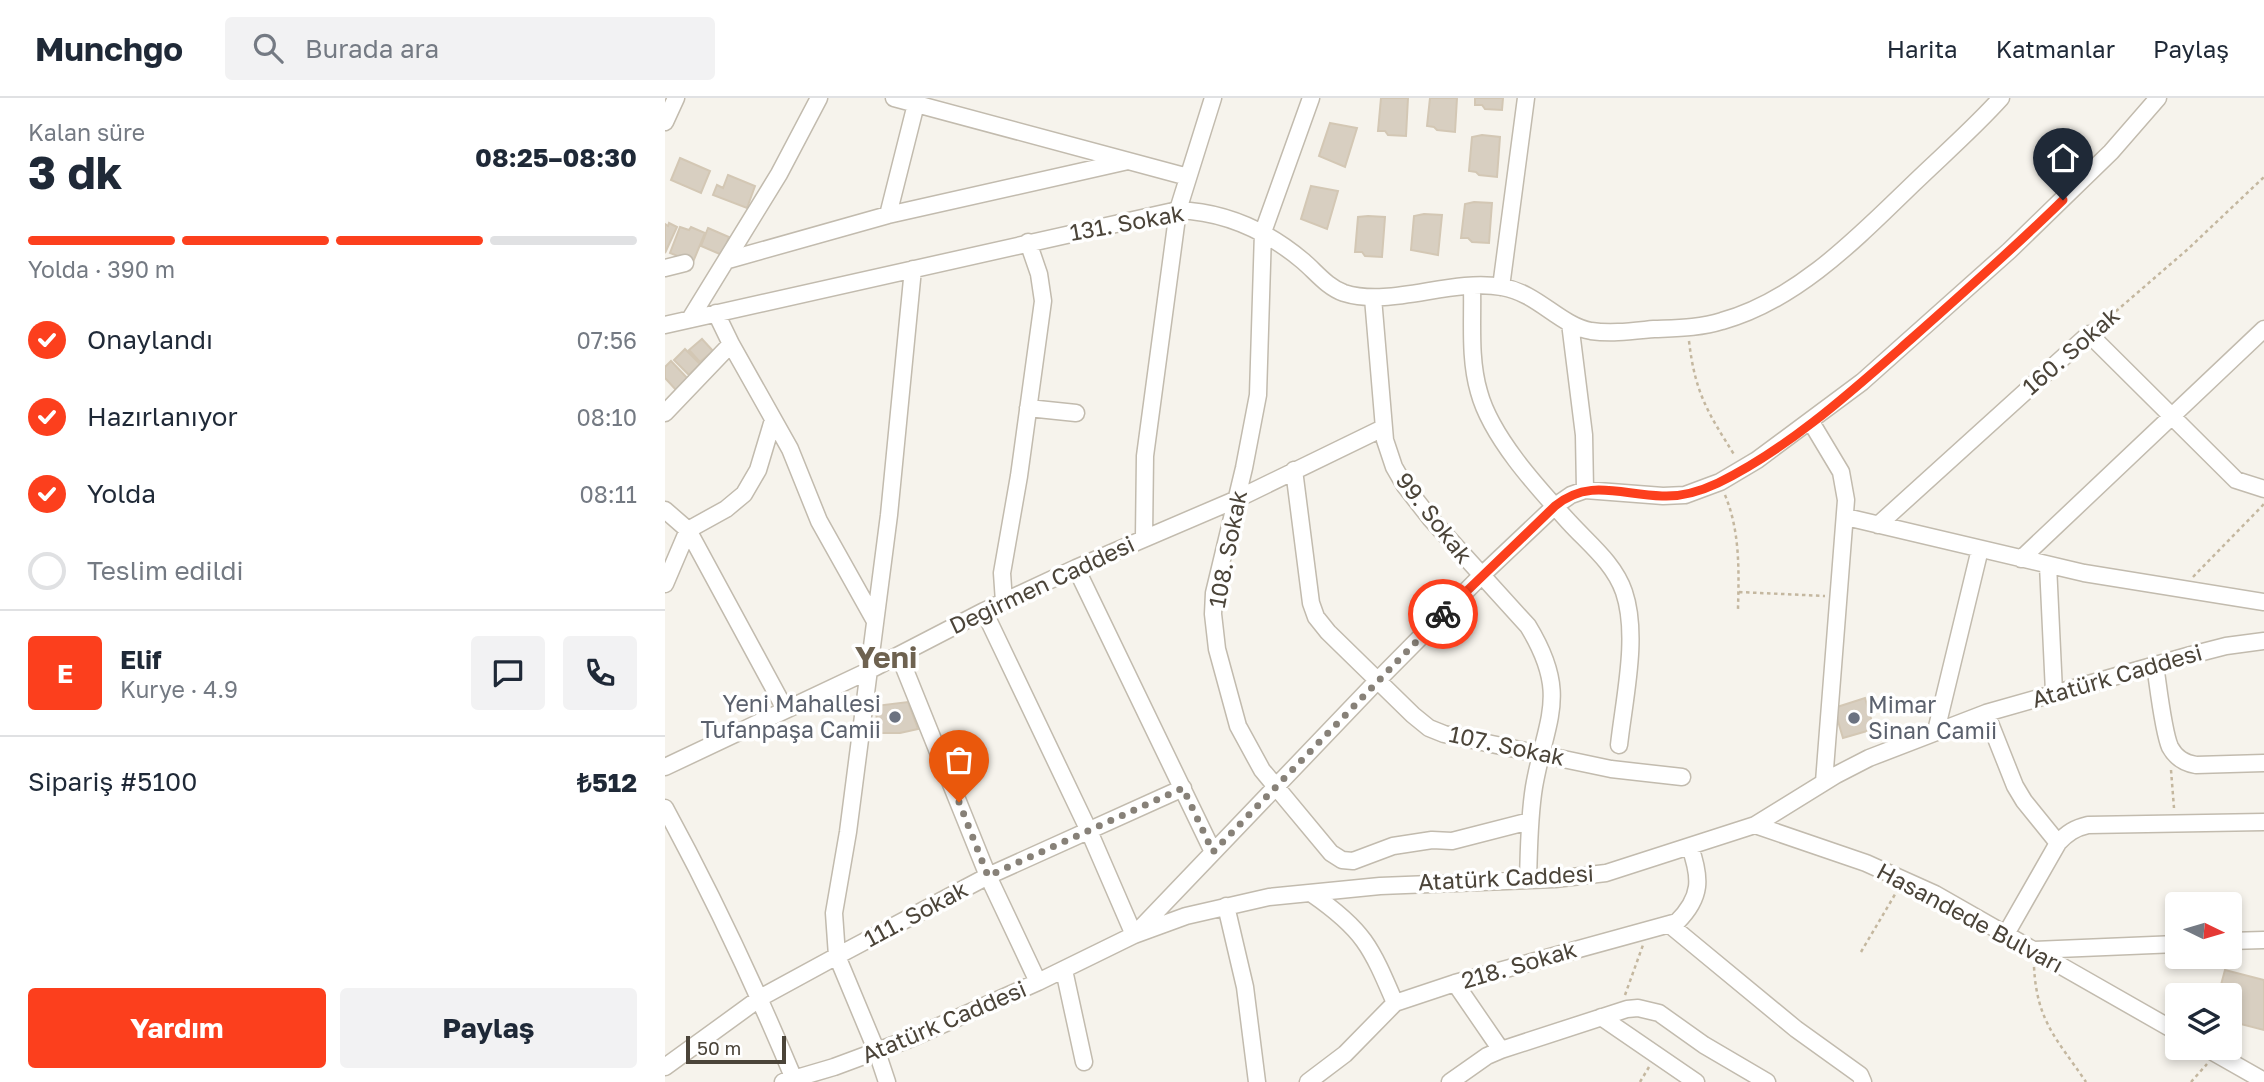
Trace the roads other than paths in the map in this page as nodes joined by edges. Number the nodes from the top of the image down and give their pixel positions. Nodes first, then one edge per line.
1 (676, 98) edge
2 (819, 98) edge
3 (894, 98) edge
4 (1213, 98) edge
5 (1311, 98) edge
6 (1526, 98) edge
7 (2001, 98) edge
8 (2158, 98) edge
9 (916, 104) junction
10 (665, 122) edge
11 (1128, 161) junction
12 (1188, 177) junction
13 (1178, 210) junction
14 (888, 215) junction
15 (1263, 232) junction
16 (1028, 242) junction
17 (728, 260) junction
18 (685, 263) dead end
19 (665, 268) edge
20 (913, 269) junction
21 (1472, 286) junction
22 (1501, 287) junction
23 (1373, 298) junction
24 (716, 313) junction
25 (690, 319) junction
26 (1570, 323) junction
27 (665, 325) edge
28 (2264, 329) edge
29 (731, 344) junction
30 (1028, 408) junction
31 (665, 413) edge
32 (1076, 413) dead end
33 (2171, 416) junction
34 (773, 420) junction
35 (1811, 422) junction
36 (1383, 428) junction
37 (1294, 470) junction
38 (2264, 489) edge
39 (1585, 490) junction
40 (1237, 499) junction
41 (1555, 506) junction
42 (665, 510) edge
43 (1846, 517) junction
44 (1878, 525) junction
45 (688, 530) junction
46 (1145, 537) junction
47 (1980, 549) junction
48 (2021, 559) junction
49 (2048, 565) junction
50 (1076, 568) junction
51 (1481, 576) junction
52 (665, 583) edge
53 (1004, 602) junction
54 (2264, 602) edge
55 (985, 611) junction
56 (875, 621) junction
57 (2264, 641) edge
58 (899, 655) junction
59 (2155, 665) junction
60 (868, 671) junction
61 (1377, 681) junction
62 (2054, 692) junction
63 (785, 709) junction
64 (1986, 713) junction
65 (1936, 732) junction
66 (1619, 745) dead end
67 (1541, 754) junction
68 (2264, 763) edge
69 (665, 766) edge
70 (1682, 777) dead end
71 (1824, 782) junction
72 (1276, 785) junction
73 (1183, 788) junction
74 (665, 808) edge
75 (1530, 821) junction
76 (2264, 822) edge
77 (1755, 825) junction
78 (1089, 831) junction
79 (2058, 843) junction
80 (1691, 847) junction
81 (1213, 852) junction
82 (988, 876) junction
83 (1528, 880) junction
84 (1313, 894) junction
85 (1226, 906) junction
86 (1669, 925) junction
87 (1134, 934) junction
88 (2006, 934) junction
89 (2264, 940) edge
90 (2242, 941) edge
91 (2165, 945) edge
92 (2034, 950) junction
93 (837, 956) junction
94 (1063, 970) junction
95 (1038, 982) junction
96 (1455, 983) junction
97 (760, 998) junction
98 (1395, 1003) junction
99 (1601, 1017) junction
100 (2165, 1025) edge
101 (1501, 1050) junction
102 (877, 1052) junction
103 (2227, 1060) edge
104 (1084, 1062) dead end
105 (665, 1067) edge
106 (1861, 1079) edge
107 (789, 1081) edge
108 (2264, 1081) edge
109 (887, 1082) edge
110 (1257, 1082) edge
111 (1308, 1082) edge
112 (1450, 1082) edge
113 (1696, 1082) edge
114 (1767, 1082) edge

1 - 10 street
2 - 17 street
3 - 9 street
4 - 12 street
5 - 15 street, 108. Sokak
6 - 22 street
7 - 26 street, 131. Sokak
8 - 35 street
9 - 11 street
9 - 14 street
11 - 12 street
11 - 14 street
12 - 13 street
13 - 15 street, 131. Sokak
13 - 16 street, 131. Sokak
13 - 46 street
14 - 17 street
15 - 23 street, 131. Sokak
15 - 40 street, 108. Sokak
16 - 20 street, 131. Sokak
16 - 30 street
17 - 25 street
18 - 19 street
20 - 24 street, 131. Sokak
20 - 56 street
21 - 22 street, 131. Sokak
21 - 23 street, 131. Sokak
21 - 41 street
22 - 26 street, 131. Sokak
23 - 36 street, 99. Sokak
24 - 25 street, 131. Sokak
24 - 29 street
25 - 27 street, 131. Sokak
26 - 39 street
28 - 33 street
29 - 31 street
29 - 34 street
30 - 32 street
30 - 53 street
33 - 38 street
33 - 44 street, 160. Sokak
33 - 48 street
34 - 45 street
34 - 56 street
35 - 39 street
35 - 43 street
36 - 37 street, Değirmen Caddesi
36 - 51 street, 99. Sokak
37 - 40 street, Değirmen Caddesi
37 - 61 street, 107. Sokak
39 - 41 street
40 - 46 street, Değirmen Caddesi
40 - 72 street, 108. Sokak
41 - 51 street
41 - 66 street
42 - 45 street
43 - 44 street
43 - 71 street
44 - 47 street
45 - 52 street
45 - 63 street
46 - 50 street, Değirmen Caddesi
47 - 48 street
47 - 65 street
48 - 49 street
49 - 54 street
49 - 62 street
50 - 53 street, Değirmen Caddesi
50 - 73 street
51 - 61 street
51 - 67 street, 99. Sokak
53 - 55 street, Değirmen Caddesi
55 - 58 street, Değirmen Caddesi
55 - 78 street
56 - 60 street
57 - 59 street, Atatürk Caddesi
58 - 60 street, Değirmen Caddesi
58 - 82 street
59 - 62 street, Atatürk Caddesi
59 - 68 street
60 - 63 street, Değirmen Caddesi
60 - 93 street
61 - 67 street, 107. Sokak
61 - 72 street
62 - 64 street, Atatürk Caddesi
63 - 69 street, Değirmen Caddesi
64 - 65 street, Atatürk Caddesi
64 - 79 street
65 - 71 street, Atatürk Caddesi
67 - 70 street, 107. Sokak
67 - 75 street, 99. Sokak
71 - 77 street, Atatürk Caddesi
72 - 75 street, 108. Sokak
72 - 81 street
73 - 78 street, 111. Sokak
73 - 81 street
74 - 97 street
75 - 83 street, 99. Sokak
76 - 79 street
77 - 80 street, Atatürk Caddesi
77 - 88 street, Hasandede Bulvarı
78 - 82 street, 111. Sokak
78 - 87 street
79 - 88 street
80 - 83 street, Atatürk Caddesi
80 - 86 street
81 - 87 street
82 - 93 street, 111. Sokak
82 - 95 street
83 - 84 street, Atatürk Caddesi
84 - 85 street, Atatürk Caddesi
84 - 98 street
85 - 87 street, Atatürk Caddesi
85 - 110 street
86 - 96 street, 218. Sokak
86 - 106 street
87 - 94 street, Atatürk Caddesi
88 - 92 street, Hasandede Bulvarı
89 - 90 street
91 - 92 street
92 - 100 street, Hasandede Bulvarı
93 - 97 street, 111. Sokak
93 - 102 street
94 - 95 street, Atatürk Caddesi
94 - 104 street
95 - 102 street, Atatürk Caddesi
96 - 98 street, 218. Sokak
96 - 101 street
97 - 105 street, 111. Sokak
97 - 107 street
98 - 111 street, 218. Sokak
99 - 101 street
99 - 113 street
99 - 114 street
101 - 112 street
102 - 107 street, Atatürk Caddesi
102 - 109 street
103 - 108 street

